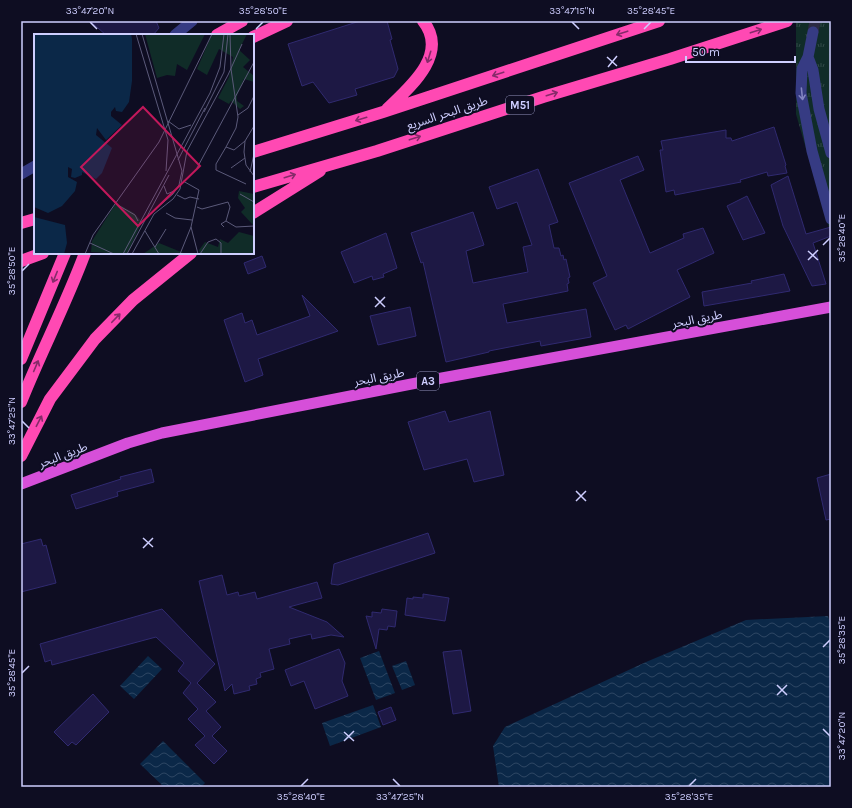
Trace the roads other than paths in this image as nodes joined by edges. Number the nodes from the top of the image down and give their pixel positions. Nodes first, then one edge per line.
1 (192, 21) edge
2 (242, 21) edge
3 (287, 21) edge
4 (423, 21) edge
5 (659, 21) edge
6 (787, 21) edge
7 (814, 32) tunnel mouth
8 (176, 34) edge
9 (220, 34) edge
10 (254, 37) edge
11 (808, 57) junction
12 (383, 112) junction
13 (254, 152) edge
14 (831, 153) edge
15 (334, 163) junction
16 (34, 167) edge
17 (21, 174) edge
18 (254, 187) edge
19 (254, 212) edge
20 (34, 219) edge
21 (831, 219) edge
22 (21, 223) edge
23 (40, 254) edge
24 (65, 254) edge
25 (85, 254) edge
26 (190, 254) edge
27 (21, 261) edge
28 (831, 307) edge
29 (21, 359) edge
30 (21, 402) edge
31 (21, 456) edge
32 (21, 484) edge

1 - 8 street
2 - 9 highway
3 - 10 highway
4 -> 12 highway
5 -> 12 highway, طريق البحر السريع
15 -> 6 highway, طريق البحر السريع / M51
7 - 11 street
11 - 14 street
11 -> 21 street
12 -> 13 highway, طريق البحر السريع
18 -> 15 highway, طريق البحر السريع / M51
15 - 19 highway
16 - 17 street
20 - 22 highway
23 - 27 highway
24 -> 29 highway
30 -> 25 highway
31 -> 26 highway
28 - 32 highway, طريق البحر / A3

